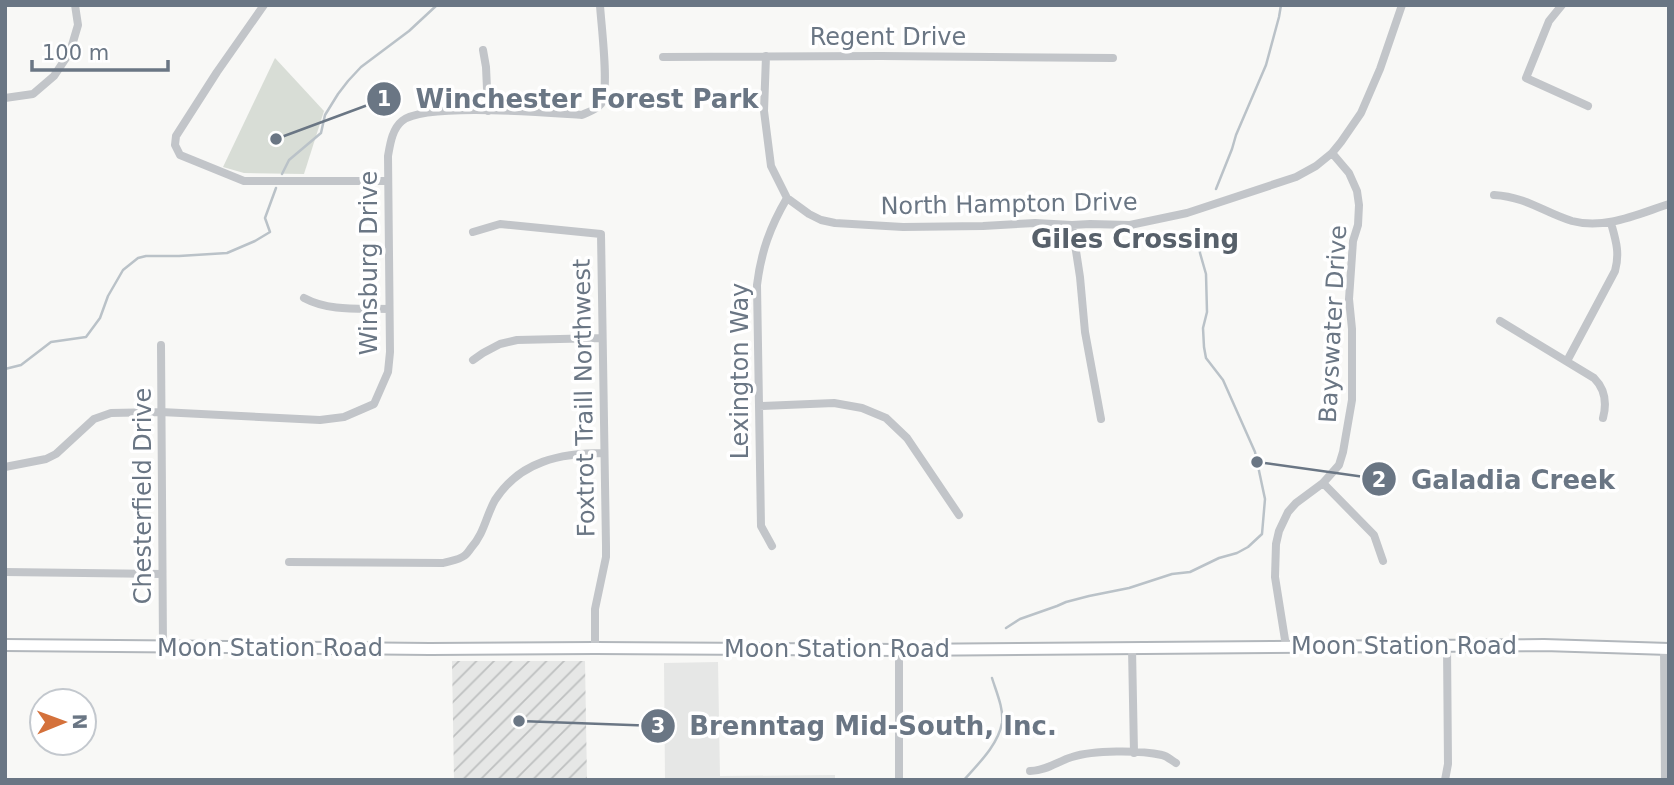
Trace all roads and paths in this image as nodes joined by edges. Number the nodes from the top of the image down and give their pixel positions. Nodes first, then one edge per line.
1 (75, 5) edge
2 (264, 5) edge
3 (600, 5) edge
4 (1402, 5) edge
5 (1562, 5) edge
6 (483, 50) dead end
7 (766, 56) junction
8 (663, 57) dead end
9 (1113, 58) dead end
10 (5, 98) edge
11 (1588, 106) dead end
12 (488, 111) junction
13 (1332, 153) junction
14 (388, 181) junction
15 (1494, 195) dead end
16 (787, 198) junction
17 (1669, 204) edge
18 (1611, 223) junction
19 (1072, 225) junction
20 (473, 232) dead end
21 (304, 298) dead end
22 (389, 309) junction
23 (1500, 321) dead end
24 (603, 338) junction
25 (161, 345) dead end
26 (473, 360) dead end
27 (1567, 361) junction
28 (759, 406) junction
29 (162, 412) junction
30 (1603, 418) dead end
31 (1101, 419) dead end
32 (604, 453) junction
33 (5, 467) edge
34 (1323, 483) junction
35 (959, 515) dead end
36 (772, 546) dead end
37 (1383, 561) dead end
38 (289, 562) dead end
39 (5, 572) edge
40 (162, 574) junction
41 (5, 645) edge
42 (1286, 646) junction
43 (1447, 646) junction
44 (163, 647) junction
45 (595, 648) junction
46 (1132, 648) junction
47 (1666, 649) edge
48 (899, 650) junction
49 (1667, 751) edge
50 (1134, 753) junction
51 (1176, 763) dead end
52 (1030, 771) dead end
53 (899, 780) edge
54 (1446, 780) edge
55 (1665, 780) edge

1 - 10 street
2 - 14 street
3 - 12 street, Winsburg Drive
4 - 13 street, North Hampton Drive
5 - 11 street
6 - 12 street
7 - 8 street, Regent Drive
7 - 9 street, Regent Drive
7 - 16 street
12 - 14 street, Winsburg Drive
13 - 19 street, North Hampton Drive
13 - 34 street, Bayswater Drive
14 - 22 street, Winsburg Drive
15 - 18 street
16 - 19 street, North Hampton Drive
16 - 28 street, Lexington Way
17 - 18 street
18 - 27 street
19 - 31 street
20 - 24 street, Foxtrot Traill Northwest
21 - 22 street
22 - 29 street, Winsburg Drive
23 - 27 street
24 - 26 street
24 - 32 street, Foxtrot Traill Northwest
25 - 29 street, Chesterfield Drive
27 - 30 street
28 - 35 street
28 - 36 street, Lexington Way
29 - 33 street, Winsburg Drive
29 - 40 street, Chesterfield Drive
32 - 38 street
32 - 45 street, Foxtrot Traill Northwest
34 - 37 street
34 - 42 street, Bayswater Drive
39 - 40 street
40 - 44 street, Chesterfield Drive
41 - 44 street, Moon Station Road
42 - 43 street, Moon Station Road
42 - 46 street, Moon Station Road
43 - 47 street, Moon Station Road
43 - 54 street
44 - 45 street, Moon Station Road
45 - 48 street, Moon Station Road
46 - 48 street, Moon Station Road
46 - 50 street
47 - 49 street
48 - 53 street
49 - 55 street
50 - 51 street
50 - 52 street

